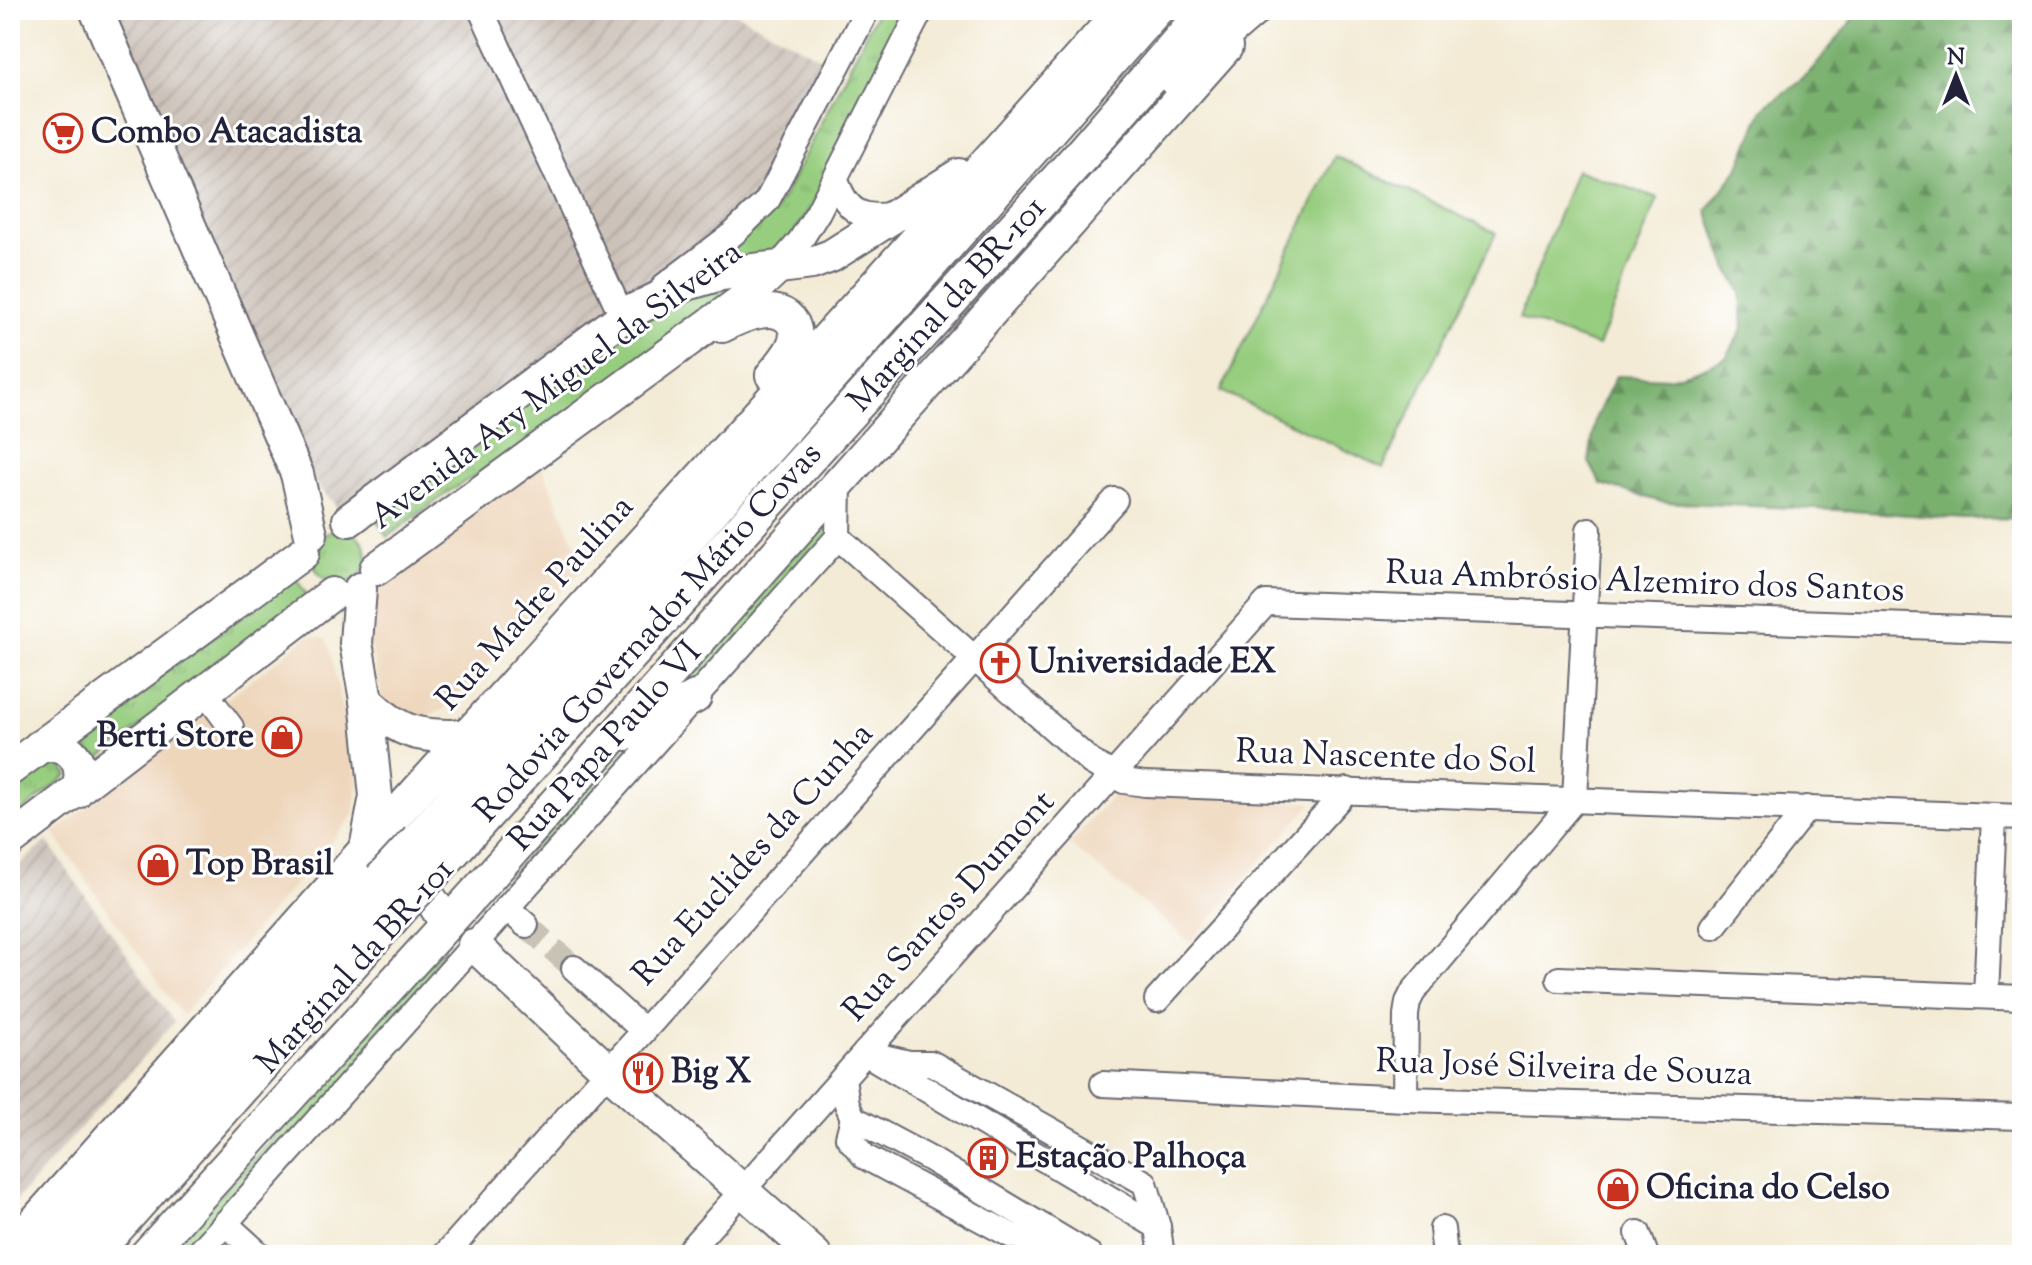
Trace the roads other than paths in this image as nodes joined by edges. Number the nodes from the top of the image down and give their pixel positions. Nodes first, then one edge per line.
1 (96, 10) edge
2 (481, 10) edge
3 (867, 10) edge
4 (921, 10) edge
5 (1122, 10) edge
6 (1129, 10) edge
7 (1154, 10) edge
8 (1207, 10) edge
9 (1251, 10) edge
10 (1258, 10) edge
11 (1017, 148) junction
12 (1084, 152) junction
13 (836, 180) junction
14 (902, 213) junction
15 (776, 269) junction
16 (625, 316) junction
17 (644, 373) junction
18 (704, 474) junction
19 (839, 485) junction
20 (1115, 500) dead end
21 (1589, 530) dead end
22 (325, 532) junction
23 (838, 537) junction
24 (351, 586) junction
25 (1266, 603) joint
26 (1586, 615) junction
27 (2022, 630) edge
28 (973, 659) junction
29 (205, 692) junction
30 (695, 697) junction
31 (366, 700) junction
32 (231, 727) dead end
33 (468, 736) junction
34 (607, 745) junction
35 (39, 747) junction
36 (10, 769) edge
37 (1112, 776) junction
38 (1347, 790) junction
39 (76, 792) junction
40 (1575, 799) junction
41 (1807, 808) junction
42 (1994, 816) junction
43 (2022, 817) edge
44 (10, 841) edge
45 (400, 861) junction
46 (482, 885) junction
47 (507, 908) junction
48 (446, 924) junction
49 (526, 925) tunnel mouth
50 (1713, 927) dead end
51 (474, 945) junction
52 (574, 968) tunnel mouth
53 (1559, 979) dead end
54 (1986, 996) junction
55 (2022, 998) edge
56 (1157, 1000) dead end
57 (644, 1031) junction
58 (865, 1053) junction
59 (608, 1070) junction
60 (843, 1078) junction
61 (1103, 1084) dead end
62 (1405, 1099) junction
63 (2022, 1117) edge
64 (741, 1191) junction
65 (225, 1223) junction
66 (1442, 1229) dead end
67 (10, 1250) edge
68 (50, 1255) edge
69 (91, 1255) edge
70 (146, 1255) edge
71 (197, 1255) edge
72 (260, 1255) edge
73 (445, 1255) edge
74 (685, 1255) edge
75 (815, 1255) edge
76 (1090, 1255) edge
77 (1158, 1255) edge
78 (1445, 1255) edge

1 - 22 main road
2 - 16 street
3 - 16 street, Avenida Ary Miguel da Silveira
4 - 13 street, Avenida Ary Miguel da Silveira
5 - 11 main road, Rua Madre Paulina
6 - 11 highway
7 - 11 highway, Rodovia Governador Mário Covas
8 - 12 highway, Rodovia Governador Mário Covas
9 - 12 highway
10 - 19 main road, Marginal da BR-101
11 - 14 main road
11 - 18 main road, Rua Madre Paulina
11 - 45 highway, Rodovia Governador Mário Covas
12 - 45 highway, Rodovia Governador Mário Covas
13 - 14 street
13 - 15 street, Avenida Ary Miguel da Silveira
14 - 15 main road
15 - 16 main road
15 - 17 main road, Avenida Ary Miguel da Silveira
16 - 22 main road, Avenida Ary Miguel da Silveira
17 - 18 main road
17 - 24 main road, Avenida Ary Miguel da Silveira
18 - 33 main road, Rua Madre Paulina
19 - 23 street
19 - 34 main road, Marginal da BR-101
20 - 28 street, Rua Euclides da Cunha
21 - 26 street
22 - 24 main road
22 - 24 main road
22 - 35 main road, Avenida Ary Miguel da Silveira
23 - 28 street, Rua Nascente do Sol
23 - 30 street, Rua Papa Paulo VI
24 - 29 main road, Avenida Ary Miguel da Silveira
24 - 31 main road
25 - 26 street, Rua Ambrósio Alzemiro dos Santos
25 - 37 street, Rua Santos Dumont
26 - 27 street, Rua Ambrósio Alzemiro dos Santos
26 - 40 street
28 - 37 street, Rua Nascente do Sol
28 - 57 street, Rua Euclides da Cunha
29 - 32 street
29 - 39 main road, Avenida Ary Miguel da Silveira
30 - 34 main road
30 - 47 street, Rua Papa Paulo VI
31 - 33 main road
31 - 45 main road
33 - 45 main road, Rua Madre Paulina
34 - 46 main road, Marginal da BR-101
35 - 36 main road, Avenida Ary Miguel da Silveira
35 - 39 main road
37 - 38 street, Rua Nascente do Sol
37 - 58 street, Rua Santos Dumont
38 - 40 street, Rua Nascente do Sol
38 - 56 street
39 - 44 main road, Avenida Ary Miguel da Silveira
40 - 41 street, Rua Nascente do Sol
40 - 62 street
41 - 42 street, Rua Nascente do Sol
41 - 50 street
42 - 43 street, Rua Nascente do Sol
42 - 54 street
45 - 46 main road
45 - 48 main road
45 - 67 main road, Rua Madre Paulina
45 - 68 highway, Rodovia Governador Mário Covas
45 - 69 highway, Rodovia Governador Mário Covas
46 - 48 main road, Marginal da BR-101
47 - 49 street
47 - 51 street, Rua Papa Paulo VI
48 - 70 main road, Marginal da BR-101
51 - 59 main road
51 - 65 street, Rua Papa Paulo VI
52 - 57 street
53 - 54 street
54 - 55 street
57 - 59 street, Rua Euclides da Cunha
58 - 60 street, Rua Santos Dumont
58 - 77 street
59 - 64 main road
59 - 73 street, Rua Euclides da Cunha
60 - 64 street, Rua Santos Dumont
60 - 76 street
61 - 62 street, Rua José Silveira de Souza
62 - 63 street, Rua José Silveira de Souza
64 - 74 street, Rua Santos Dumont
64 - 75 main road
65 - 71 street, Rua Papa Paulo VI
65 - 72 street
66 - 78 street

